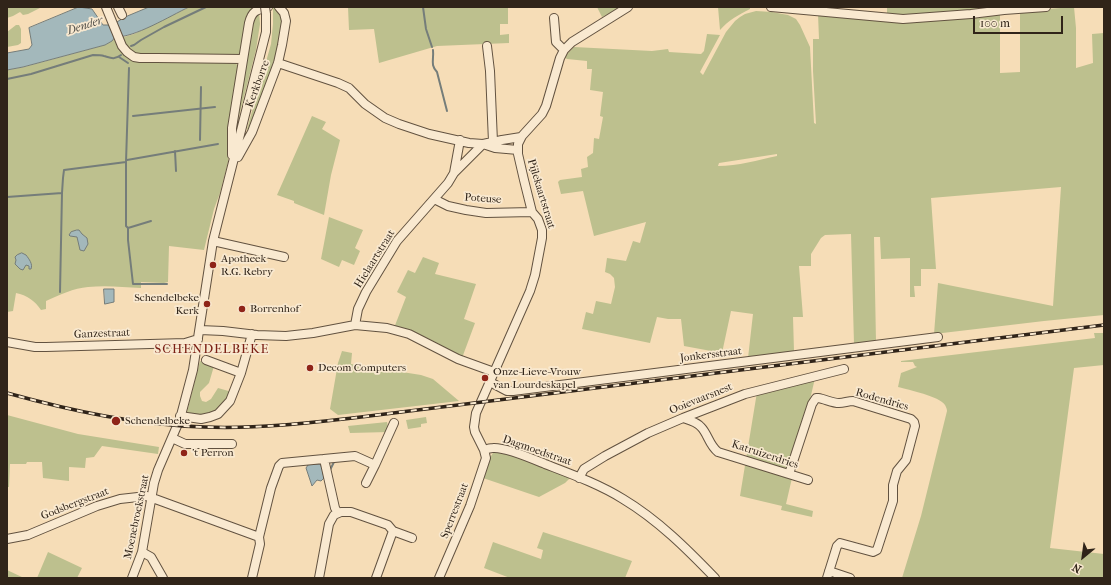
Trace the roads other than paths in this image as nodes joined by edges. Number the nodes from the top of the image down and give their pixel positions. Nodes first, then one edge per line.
1 (106, 7) edge
2 (118, 7) edge
3 (279, 7) edge
4 (628, 7) edge
5 (771, 7) edge
6 (1046, 7) edge
7 (266, 9) edge
8 (122, 15) dead end
9 (554, 18) dead end
10 (487, 46) dead end
11 (564, 50) junction
12 (243, 59) junction
13 (278, 63) junction
14 (521, 138) junction
15 (460, 140) junction
16 (493, 142) junction
17 (483, 144) junction
18 (518, 150) junction
19 (232, 166) junction
20 (454, 173) junction
21 (434, 199) junction
22 (532, 212) junction
23 (213, 241) junction
24 (284, 257) dead end
25 (355, 325) junction
26 (200, 330) junction
27 (252, 334) junction
28 (938, 337) dead end
29 (198, 339) junction
30 (7, 342) edge
31 (206, 360) dead end
32 (844, 369) dead end
33 (494, 372) junction
34 (241, 373) junction
35 (490, 382) junction
36 (180, 416) junction
37 (683, 418) junction
38 (394, 423) dead end
39 (176, 427) joint
40 (172, 438) junction
41 (232, 444) dead end
42 (484, 450) junction
43 (324, 459) junction
44 (374, 464) junction
45 (789, 474) junction
46 (579, 478) junction
47 (808, 480) dead end
48 (366, 484) dead end
49 (152, 497) junction
50 (338, 514) junction
51 (393, 531) junction
52 (259, 537) junction
53 (412, 538) dead end
54 (7, 539) edge
55 (142, 552) junction
56 (828, 575) edge
57 (132, 578) edge
58 (164, 578) edge
59 (252, 578) edge
60 (319, 578) edge
61 (376, 578) edge
62 (439, 578) edge
63 (715, 578) edge
64 (850, 578) edge

1 - 12 street, Kerkborre
2 - 8 street
3 - 13 street, Kerkborre
4 - 11 street, Pijlekaartstraat
5 - 6 street
7 - 12 street, Kerkborre
7 - 19 street, Kerkborre
9 - 11 street
10 - 16 street
11 - 14 street, Pijlekaartstraat
12 - 19 street, Kerkborre
13 - 15 street
13 - 19 street, Kerkborre
14 - 16 street
14 - 18 street, Pijlekaartstraat
15 - 17 street
15 - 20 street, Hielaartstraat
16 - 17 street
17 - 18 street
17 - 20 street, Hielaartstraat
18 - 22 street, Pijlekaartstraat
19 - 23 street, Kerkborre
20 - 21 street, Hielaartstraat
21 - 22 street, Poteuse
21 - 25 street, Hielaartstraat
22 - 33 street, Pijlekaartstraat
23 - 24 street
23 - 26 street, Kerkborre
25 - 27 street
25 - 33 street
26 - 27 street
26 - 29 street, Kerkborre
27 - 34 street
28 - 35 street, Jonkersstraat
29 - 30 street, Ganzestraat
29 - 36 street, Kerkborre
31 - 34 street
32 - 37 street, Ooievaarsnest
33 - 35 street
34 - 36 street
35 - 42 street
36 - 39 street, Kerkborre
37 - 45 street, Katruizerdries
37 - 46 street, Ooievaarsnest
38 - 44 street
39 - 40 street, Moenebroekstraat
40 - 41 street
40 - 49 street, Moenebroekstraat
42 - 46 street, Dagmoedstraat
42 - 62 street, Sperrestraat
43 - 44 street
43 - 50 street
43 - 52 street
44 - 48 street
45 - 47 street, Katruizerdries
45 - 56 street, Rodendries
46 - 63 street, Dagmoedstraat
49 - 52 street
49 - 54 street, Godsbergstraat
49 - 55 street, Moenebroekstraat
50 - 51 street
50 - 60 street
51 - 53 street
51 - 61 street
52 - 59 street
55 - 57 street, Moenebroekstraat
55 - 58 street
56 - 64 street, Rodendries

